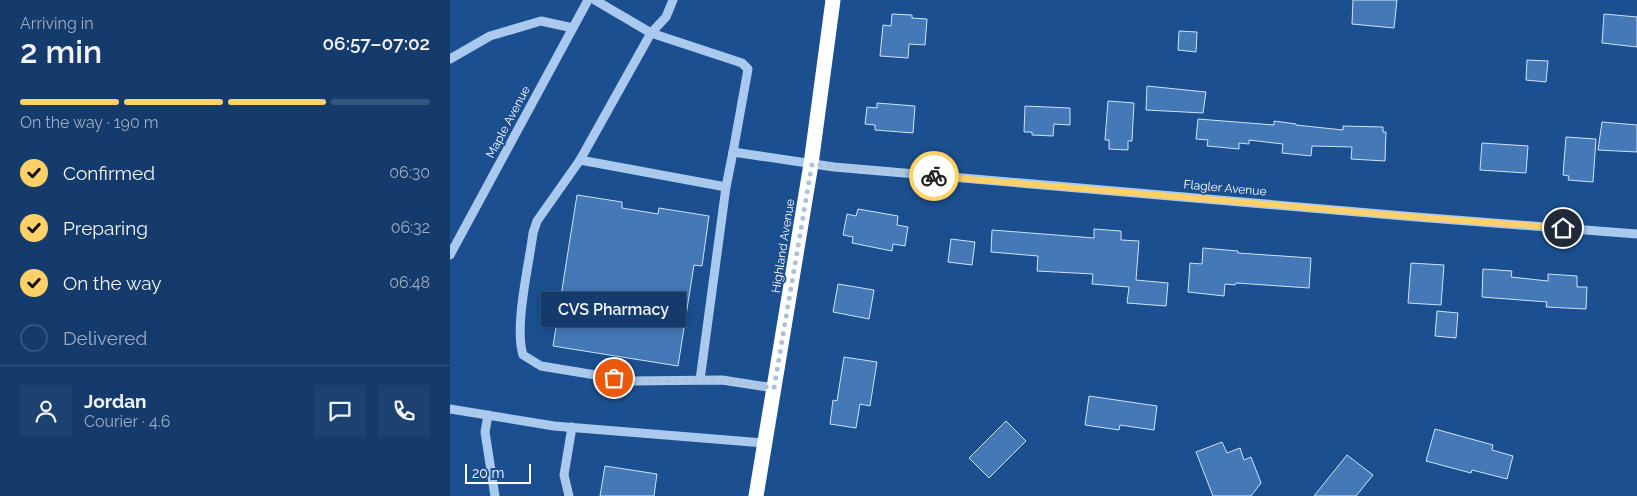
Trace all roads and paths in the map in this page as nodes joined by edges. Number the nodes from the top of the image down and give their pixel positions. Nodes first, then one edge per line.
1 (588, 0) edge
2 (595, 0) edge
3 (673, 0) edge
4 (833, 0) edge
5 (573, 28) junction
6 (650, 33) junction
7 (450, 59) edge
8 (732, 152) junction
9 (580, 160) junction
10 (812, 164) junction
11 (726, 187) junction
12 (1637, 234) edge
13 (450, 255) edge
14 (700, 380) junction
15 (774, 388) junction
16 (450, 409) edge
17 (488, 415) junction
18 (572, 427) junction
19 (765, 443) junction
20 (495, 496) edge
21 (568, 496) edge
22 (756, 496) edge

1 - 5 street, Maple Avenue
2 - 6 street
3 - 6 street
4 - 10 highway, Highland Avenue
5 - 7 street
5 - 13 street, Maple Avenue
6 - 8 street
6 - 9 street
8 - 10 street, Flagler Avenue
8 - 11 street
9 - 11 street
9 - 14 street
10 - 12 street, Flagler Avenue
10 - 15 highway, Highland Avenue
11 - 14 street
14 - 15 street
15 - 19 highway, Highland Avenue
16 - 17 street
17 - 18 street
17 - 20 street
18 - 19 street
18 - 21 street
19 - 22 highway, Highland Avenue

